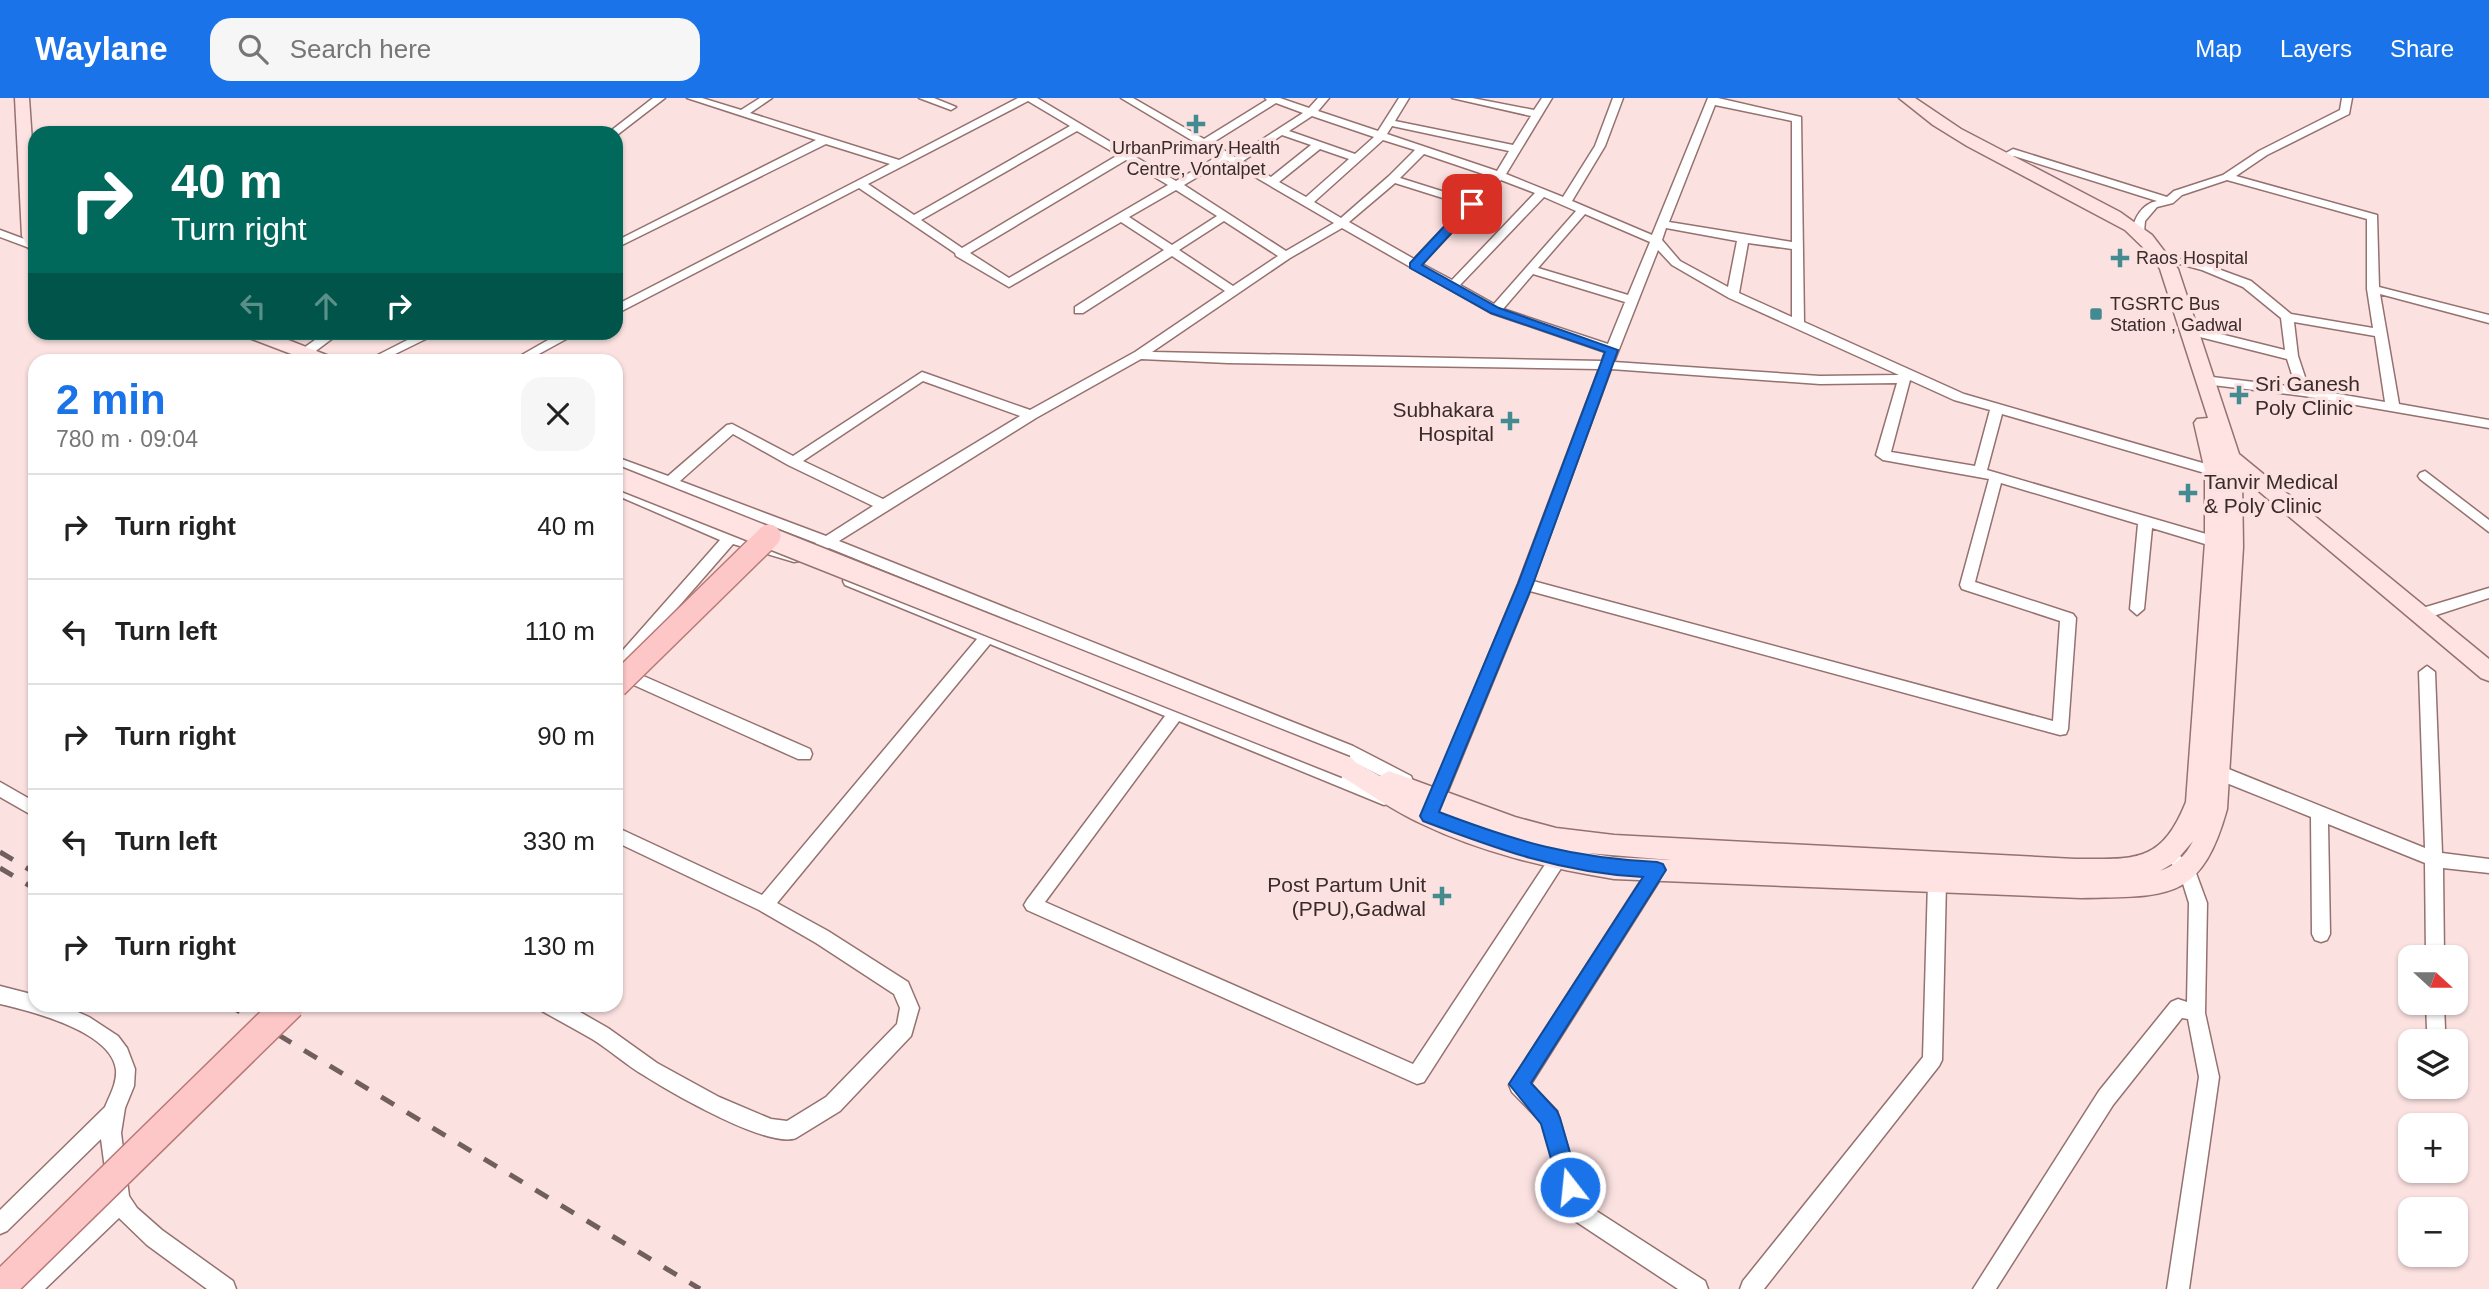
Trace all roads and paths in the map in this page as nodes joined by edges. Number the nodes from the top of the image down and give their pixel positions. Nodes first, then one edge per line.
1 (22, 98) edge
2 (660, 98) edge
3 (692, 98) edge
4 (767, 98) edge
5 (924, 98) edge
6 (1028, 98) edge
7 (1126, 98) edge
8 (1325, 98) edge
9 (1404, 98) edge
10 (1457, 98) edge
11 (1547, 98) edge
12 (1618, 98) edge
13 (1895, 98) edge
14 (1906, 98) edge
15 (2347, 98) edge
16 (1272, 99) edge
17 (1713, 99) edge
18 (951, 107) dead end
19 (1311, 112) junction
20 (743, 113) junction
21 (1537, 114) junction
22 (1387, 122) junction
23 (1078, 125) junction
24 (622, 126) edge
25 (1283, 132) junction
26 (1380, 137) junction
27 (827, 139) junction
28 (1205, 143) junction
29 (1318, 145) junction
30 (1517, 149) junction
31 (1420, 151) junction
32 (1125, 155) junction
33 (1231, 158) junction
34 (1357, 158) junction
35 (2002, 158) junction
36 (898, 163) junction
37 (1499, 176) junction
38 (2227, 177) junction
39 (1392, 179) junction
40 (1272, 182) junction
41 (860, 184) junction
42 (1177, 186) junction
43 (1542, 193) junction
44 (2169, 201) junction
45 (28, 202) edge
46 (1307, 202) junction
47 (1565, 203) junction
48 (1472, 204) junction
49 (1582, 211) junction
50 (1121, 216) junction
51 (1225, 216) junction
52 (915, 219) junction
53 (1342, 223) junction
54 (1662, 224) junction
55 (2138, 232) junction
56 (0, 233) edge
57 (1743, 239) junction
58 (1655, 240) junction
59 (623, 241) edge
60 (28, 243) edge
61 (1799, 246) junction
62 (1173, 252) junction
63 (960, 254) junction
64 (1286, 256) junction
65 (2162, 256) junction
66 (1414, 266) junction
67 (1532, 270) junction
68 (1452, 287) junction
69 (2373, 289) junction
70 (1233, 291) junction
71 (1733, 295) junction
72 (1631, 300) junction
73 (623, 306) edge
74 (1079, 310) dead end
75 (1495, 310) junction
76 (2287, 317) junction
77 (2489, 319) edge
78 (1798, 323) junction
79 (2188, 330) junction
80 (2378, 333) junction
81 (271, 340) edge
82 (324, 340) edge
83 (417, 340) edge
84 (558, 340) edge
85 (305, 353) joint
86 (387, 354) edge
87 (531, 354) edge
88 (1139, 355) junction
89 (2292, 356) junction
90 (1609, 358) junction
91 (1905, 376) junction
92 (2204, 380) junction
93 (2304, 392) junction
94 (1997, 408) junction
95 (2393, 408) junction
96 (1031, 415) junction
97 (2489, 424) edge
98 (793, 462) junction
99 (2221, 462) junction
100 (623, 465) edge
101 (1980, 472) junction
102 (2425, 476) dead end
103 (1996, 477) junction
104 (623, 480) edge
105 (669, 482) junction
106 (623, 493) edge
107 (646, 503) junction
108 (884, 505) junction
109 (2146, 520) junction
110 (2489, 527) edge
111 (769, 536) junction
112 (730, 538) junction
113 (828, 542) junction
114 (2215, 542) junction
115 (802, 559) junction
116 (1525, 584) junction
117 (2489, 593) edge
118 (2137, 609) dead end
119 (2421, 614) junction
120 (986, 638) junction
121 (623, 661) edge
122 (623, 672) edge
123 (2427, 672) dead end
124 (2489, 672) edge
125 (623, 679) edge
126 (2489, 690) edge
127 (1175, 714) junction
128 (804, 754) dead end
129 (2220, 774) junction
130 (0, 789) edge
131 (28, 806) edge
132 (1434, 807) junction
133 (2319, 814) junction
134 (623, 837) edge
135 (1558, 859) junction
136 (2434, 859) junction
137 (2179, 862) junction
138 (2489, 866) edge
139 (1657, 870) junction
140 (1937, 882) junction
141 (765, 905) junction
142 (2321, 934) dead end
143 (2435, 945) edge
144 (0, 995) edge
145 (28, 1002) edge
146 (57, 1012) edge
147 (282, 1012) edge
148 (561, 1012) edge
149 (2196, 1013) junction
150 (2435, 1015) edge
151 (2436, 1029) dead end
152 (113, 1113) junction
153 (120, 1202) junction
154 (0, 1224) edge
155 (0, 1288) edge
156 (30, 1289) edge
157 (225, 1289) edge
158 (1697, 1289) edge
159 (1751, 1289) edge
160 (1984, 1289) edge
161 (2178, 1289) edge

1 - 45 main road
2 - 24 street
3 - 20 street
4 - 20 street
5 - 18 street
6 - 23 street
6 - 36 street
7 - 28 street
8 - 19 street
9 - 22 street
10 - 21 street
11 - 21 street
12 - 47 street
13 - 99 main road
14 - 35 main road
15 - 38 street
16 - 19 street
16 - 28 street
17 - 54 street
17 - 61 street
19 - 25 street
19 - 26 street
20 - 27 street
21 - 30 street
22 - 26 street
22 - 30 street
23 - 32 street
23 - 52 street
25 - 29 street
25 - 33 street
26 - 31 street
26 - 34 street
27 - 36 street
27 - 59 street
28 - 33 street
29 - 34 street
29 - 40 street
30 - 37 street
31 - 37 street
31 - 39 street
32 - 42 street
32 - 63 street
33 - 40 street
33 - 42 street
34 - 46 street
35 - 44 street
35 - 55 main road
36 - 41 street
37 - 43 street
37 - 48 street
38 - 44 street
38 - 69 street
39 - 48 street
39 - 53 street
40 - 46 street
41 - 52 street
41 - 73 street
42 - 50 street
42 - 51 street
43 - 47 street
43 - 68 street
44 - 55 street
46 - 53 street
47 - 49 street
48 - 66 street
49 - 58 street
49 - 67 street
50 - 62 street
50 - 63 street
51 - 62 street
51 - 64 street
52 - 63 street
53 - 64 street
53 - 66 street
54 - 57 street
54 - 58 street
55 - 65 main road
56 - 60 street
57 - 61 street
57 - 71 street
58 - 71 street
58 - 72 street
61 - 78 street
62 - 70 street
62 - 74 street
64 - 70 street
65 - 76 street
65 - 79 main road
66 - 68 street
67 - 72 street
67 - 75 street
68 - 75 street
69 - 77 street
69 - 80 street
70 - 88 street
71 - 78 street
72 - 90 street
75 - 90 street
76 - 80 street
76 - 89 street
78 - 91 street
79 - 89 street
79 - 92 main road
80 - 95 street
81 - 85 main road
82 - 85 street
83 - 86 street
84 - 87 street
88 - 90 street
88 - 96 street
89 - 93 street
90 - 91 street
90 - 116 street
91 - 94 street
91 - 101 street
92 - 93 street
92 - 99 main road
93 - 95 street
94 - 99 street
94 - 101 street
95 - 97 street
96 - 98 street
96 - 108 street
98 - 105 street
98 - 108 street
99 - 114 main road
99 - 119 main road
99 - 126 main road
99 - 129 main road
100 - 105 street
101 - 103 street
102 - 110 street
103 - 109 street
103 - 116 street
104 - 111 main road, bridge
105 - 107 street
105 - 113 street
106 - 107 street
107 - 112 street
108 - 113 street
109 - 114 street
109 - 118 street
111 - 125 main road, bridge
111 - 132 main road, bridge
112 - 115 street
112 - 121 street
113 - 115 street
113 - 132 street
114 - 137 main road
115 - 120 street
116 - 132 street
117 - 119 street
119 - 124 main road
120 - 127 street
120 - 141 street
122 - 128 street
123 - 136 street
127 - 132 street
127 - 135 street
129 - 133 street
129 - 137 main road
130 - 131 street
132 - 135 main road
132 - 137 main road
133 - 136 street
133 - 142 street
134 - 141 street
135 - 139 main road
136 - 138 street
136 - 143 street
137 - 140 main road
137 - 149 street
139 - 140 main road
139 - 158 street
140 - 159 street
141 - 148 street
144 - 145 street
146 - 152 street
147 - 155 main road, bridge
149 - 160 street
149 - 161 street
150 - 151 street
152 - 153 street
152 - 154 street
153 - 156 street
153 - 157 street

